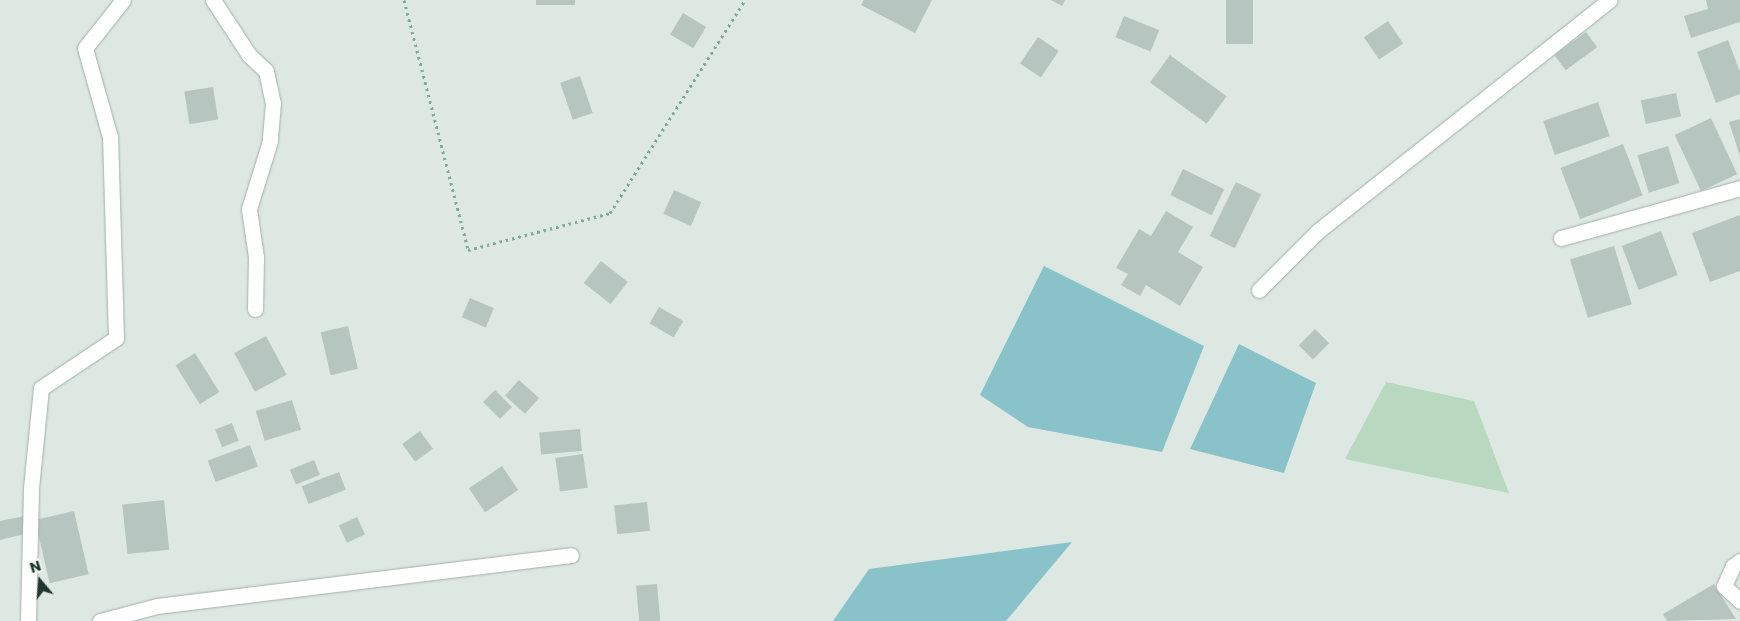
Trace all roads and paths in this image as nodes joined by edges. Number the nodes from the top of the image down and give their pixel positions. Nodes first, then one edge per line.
1 (123, 0) edge
2 (213, 0) edge
3 (404, 0) edge
4 (745, 0) edge
5 (1609, 0) edge
6 (1740, 188) edge
7 (1560, 238) dead end
8 (1258, 290) dead end
9 (255, 309) dead end
10 (571, 554) dead end
11 (1740, 561) edge
12 (1740, 601) edge
13 (28, 621) edge
14 (100, 621) edge

1 - 13 street
2 - 9 street
3 - 4 path
5 - 8 street
6 - 7 street
10 - 14 street
11 - 12 street

